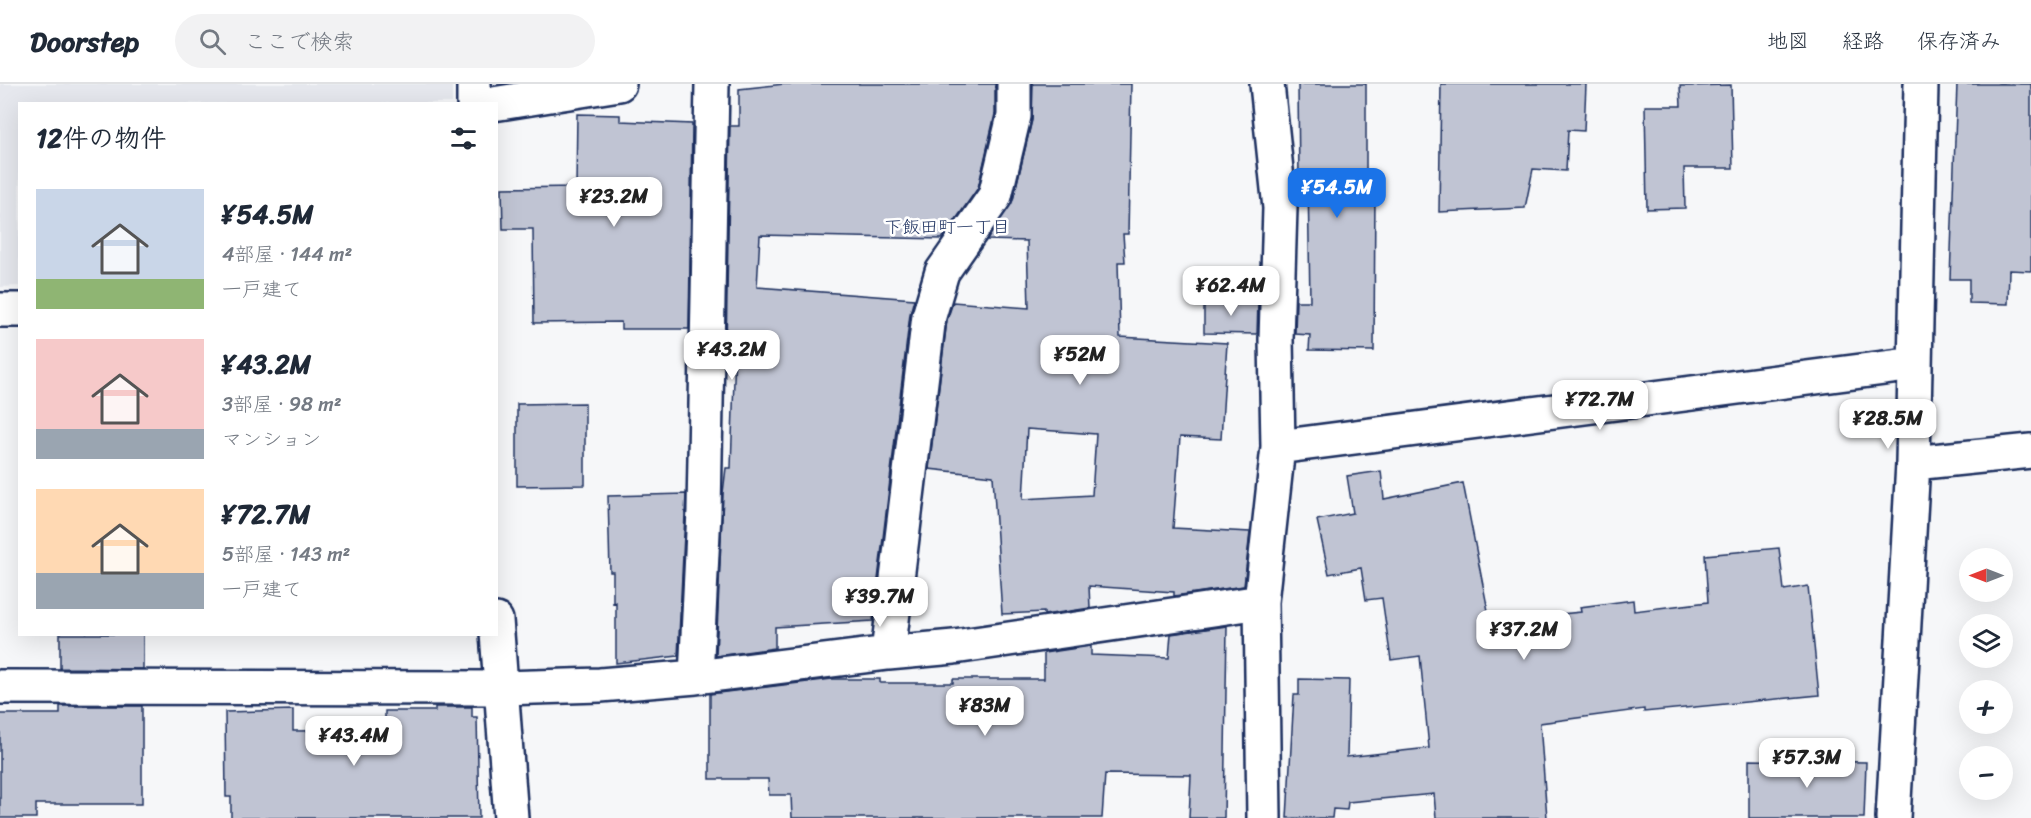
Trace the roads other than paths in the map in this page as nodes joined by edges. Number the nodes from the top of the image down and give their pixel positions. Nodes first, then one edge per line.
1 (474, 84) edge
2 (619, 84) edge
3 (712, 84) edge
4 (1014, 84) edge
5 (1267, 84) edge
6 (1921, 84) edge
7 (474, 102) edge
8 (498, 103) edge
9 (0, 310) edge
10 (18, 310) edge
11 (1915, 364) junction
12 (1278, 447) junction
13 (2031, 451) edge
14 (1913, 463) junction
15 (1261, 602) junction
16 (497, 636) edge
17 (888, 653) junction
18 (696, 676) junction
19 (0, 687) edge
20 (502, 688) junction
21 (511, 818) edge
22 (1264, 818) edge
23 (1893, 818) edge

1 - 7 street
2 - 8 street
3 - 18 street
4 - 17 street
5 - 12 street
6 - 11 street
9 - 10 street
11 - 12 street
11 - 14 street
12 - 15 street
13 - 14 street
14 - 23 street
15 - 17 street
15 - 22 street
16 - 20 street
17 - 18 street
18 - 20 street
19 - 20 street
20 - 21 street

